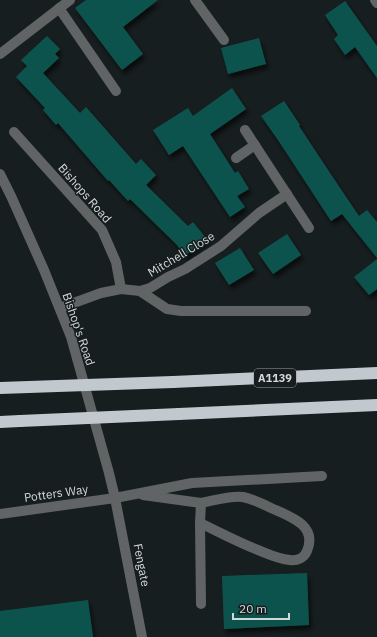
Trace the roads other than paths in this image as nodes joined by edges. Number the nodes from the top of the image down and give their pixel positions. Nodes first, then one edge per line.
1 (70, 0) edge
2 (195, 0) edge
3 (375, 0) edge
4 (377, 2) edge
5 (59, 8) junction
6 (224, 40) dead end
7 (0, 54) edge
8 (116, 91) dead end
9 (245, 130) dead end
10 (14, 132) dead end
11 (255, 145) junction
12 (236, 158) dead end
13 (0, 174) edge
14 (287, 194) junction
15 (309, 228) dead end
16 (121, 289) junction
17 (140, 291) junction
18 (60, 308) junction
19 (306, 311) dead end
20 (377, 373) edge
21 (0, 388) edge
22 (377, 405) edge
23 (0, 422) edge
24 (322, 476) dead end
25 (135, 494) junction
26 (115, 498) junction
27 (201, 504) junction
28 (0, 514) edge
29 (200, 523) junction
30 (201, 604) dead end
31 (142, 637) edge

1 - 5 street
2 - 6 street
3 - 4 street
5 - 7 street
5 - 8 street
9 - 11 street
10 - 16 street, Bishops Road
11 - 12 street
11 - 14 street
13 - 18 street, Bishop's Road
14 - 15 street
14 - 17 street, Mitchell Close
16 - 17 street, Mitchell Close
16 - 18 street
17 - 19 street
18 - 26 street, Bishop's Road
20 - 21 highway, A1139, bridge
22 - 23 highway, bridge
24 - 25 street, Potters Way
25 - 26 street, Potters Way
25 - 27 street
26 - 28 street, Potters Way
26 - 31 street, Fengate
27 - 29 street
27 - 29 street
29 - 30 street

